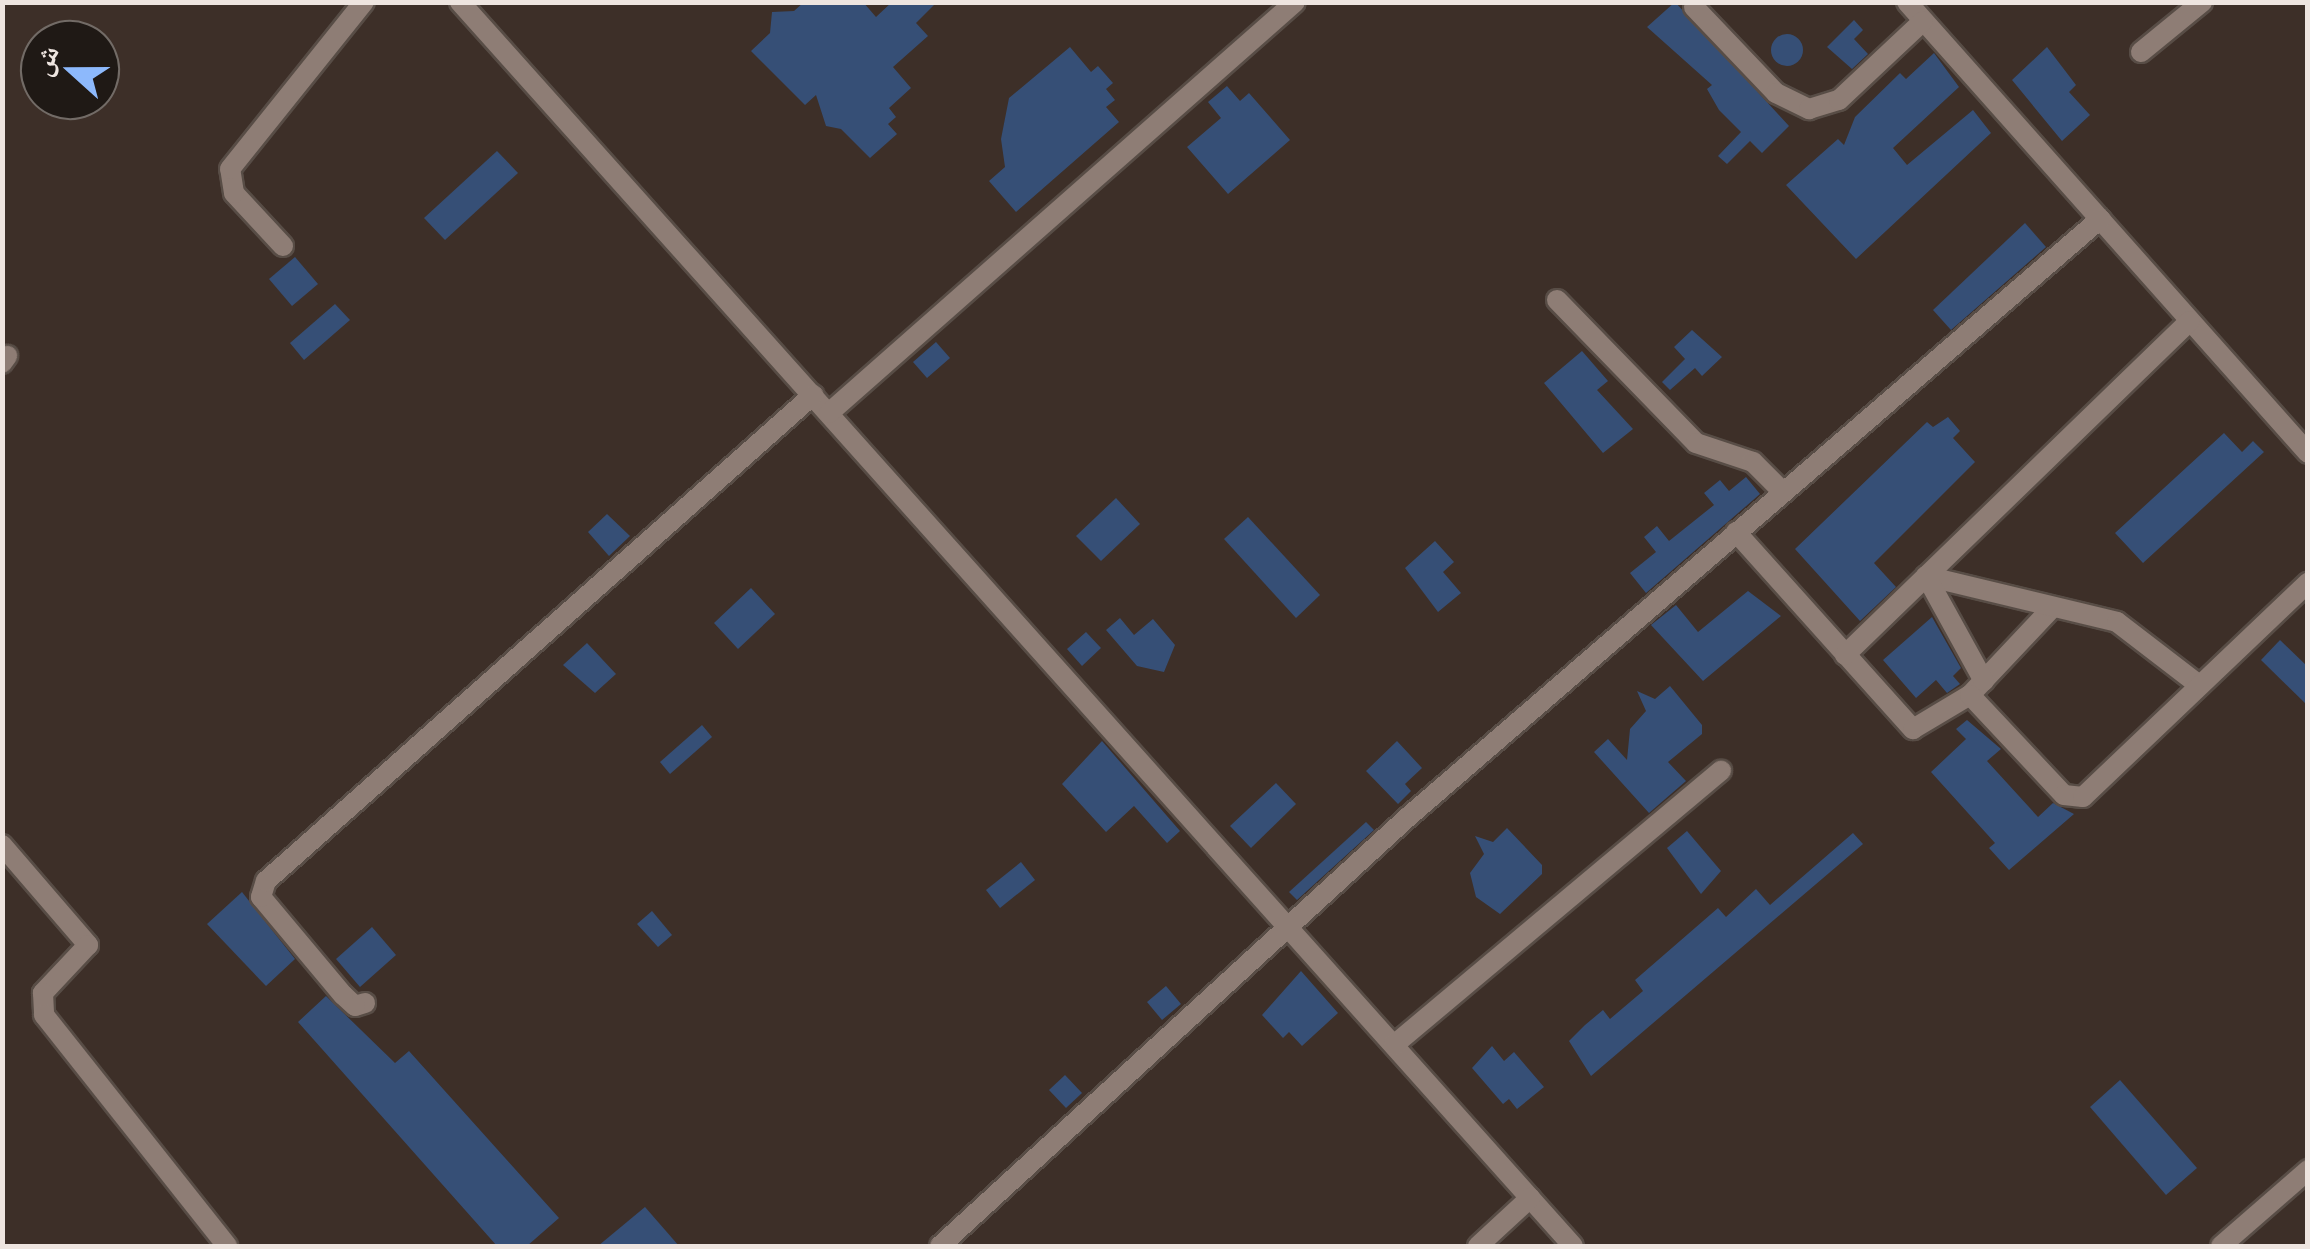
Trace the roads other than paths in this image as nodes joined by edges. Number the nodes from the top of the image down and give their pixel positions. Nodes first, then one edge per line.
1 (364, 2) edge
2 (460, 2) edge
3 (1295, 2) edge
4 (1907, 2) edge
5 (2202, 2) edge
6 (1694, 7) dead end
7 (1924, 21) junction
8 (2141, 52) dead end
9 (2100, 219) junction
10 (282, 246) dead end
11 (1558, 300) dead end
12 (2190, 321) junction
13 (813, 396) junction
14 (829, 413) junction
15 (2308, 454) edge
16 (1782, 492) junction
17 (1736, 532) junction
18 (1926, 576) junction
19 (2308, 583) edge
20 (2052, 608) junction
21 (1846, 655) junction
22 (2198, 685) junction
23 (1977, 688) junction
24 (1721, 771) dead end
25 (2, 845) edge
26 (1290, 927) junction
27 (365, 1003) dead end
28 (1394, 1045) junction
29 (2308, 1170) edge
30 (1530, 1198) junction
31 (227, 1246) edge
32 (940, 1246) edge
33 (1478, 1246) edge
34 (1573, 1246) edge
35 (2222, 1246) edge

1 - 10 street
2 - 13 street
3 - 14 street
4 - 7 street
5 - 8 street
6 - 7 street
7 - 9 street
9 - 12 street
9 - 16 street
11 - 16 street
12 - 15 street
12 - 18 street
13 - 14 street
13 - 27 street
14 - 26 street
16 - 17 street
17 - 21 street
17 - 26 street
18 - 20 street
18 - 21 street
18 - 23 street
19 - 22 street
20 - 22 street
20 - 23 street
21 - 23 street
22 - 23 street
24 - 28 street
25 - 31 street
26 - 28 street
26 - 32 street
28 - 30 street
29 - 35 street
30 - 33 street
30 - 34 street

